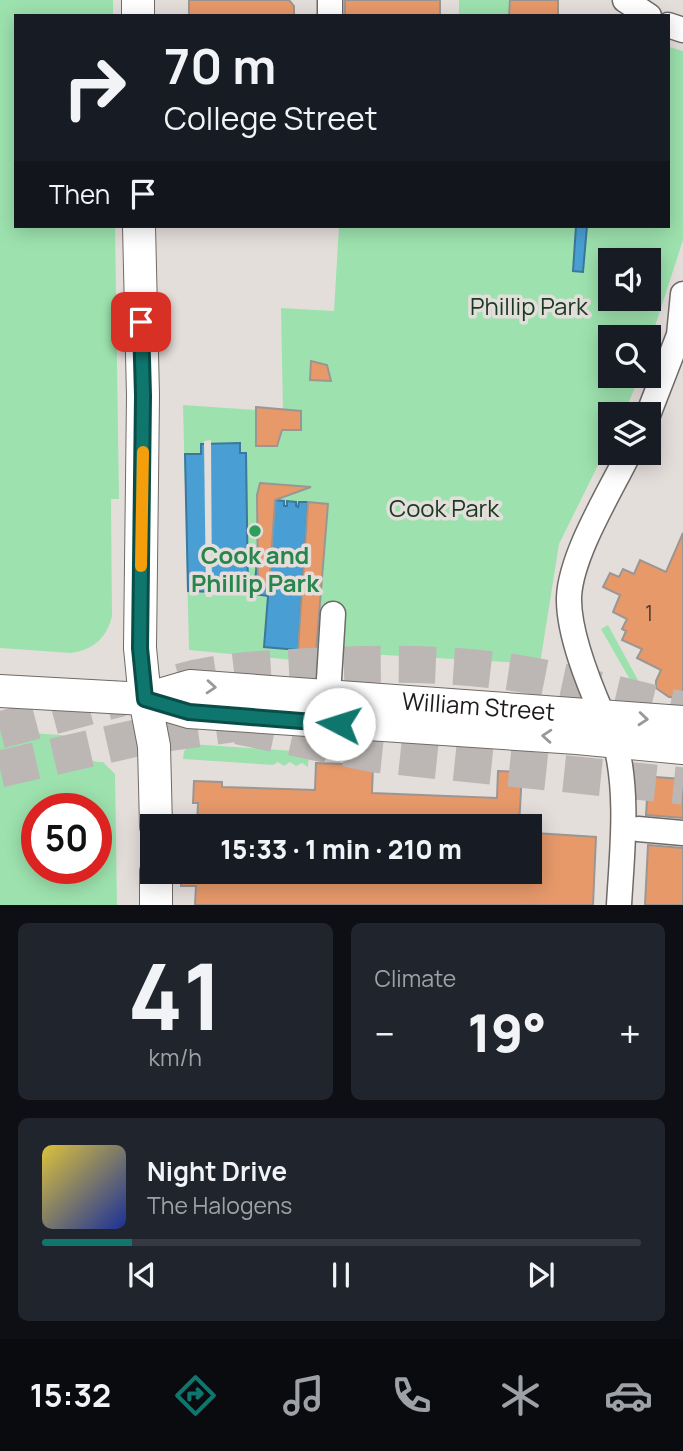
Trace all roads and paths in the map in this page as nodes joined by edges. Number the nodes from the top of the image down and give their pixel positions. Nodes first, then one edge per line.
1 (624, 0) edge
2 (646, 14) edge
3 (139, 228) edge
4 (683, 294) edge
5 (653, 402) edge
6 (623, 465) edge
7 (333, 614) dead end
8 (0, 691) edge
9 (328, 695) junction
10 (145, 699) junction
11 (683, 722) edge
12 (609, 729) junction
13 (683, 748) edge
14 (156, 814) edge
15 (638, 830) dead end
16 (683, 833) edge
17 (156, 884) edge
18 (156, 905) edge
19 (619, 905) edge

1 - 2 street
3 - 10 main road
4 - 5 street
6 - 12 street
7 - 9 street
8 - 10 main road
10 -> 9 main road, William Street
9 - 12 main road, William Street
12 -> 10 main road, William Street
10 - 14 main road
12 -> 11 main road, William Street
12 - 13 main road, William Street
12 - 19 street
15 - 16 street
17 - 18 main road

